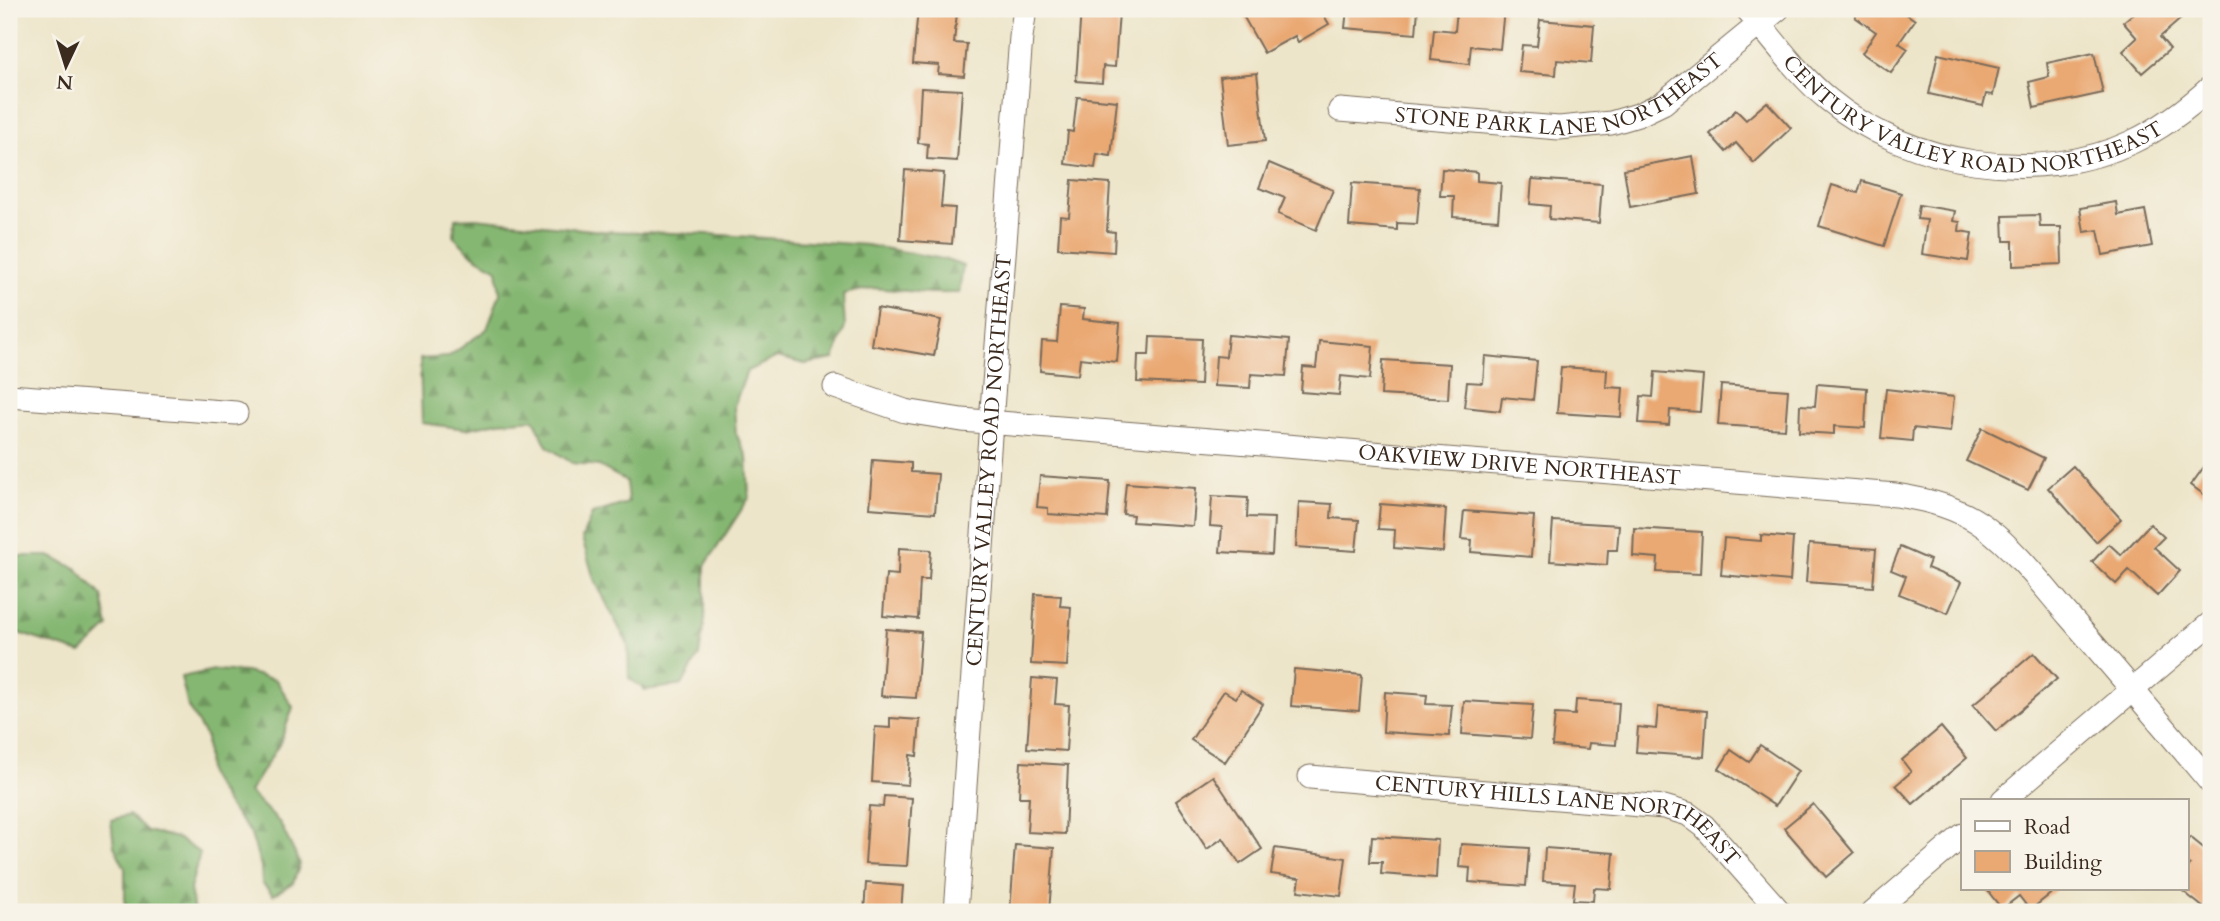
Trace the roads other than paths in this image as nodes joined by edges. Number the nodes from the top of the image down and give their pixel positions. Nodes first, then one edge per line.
1 (1025, 9) edge
2 (1778, 9) edge
3 (1754, 16) edge
4 (2211, 87) edge
5 (1340, 110) dead end
6 (835, 387) dead end
7 (9, 396) edge
8 (236, 413) dead end
9 (991, 422) junction
10 (2211, 623) edge
11 (2133, 689) junction
12 (1310, 777) dead end
13 (2211, 783) edge
14 (2004, 799) edge
15 (1961, 837) edge
16 (956, 912) edge
17 (1780, 912) edge
18 (1873, 912) edge

1 - 9 street, CENTURY VALLEY ROAD NORTHEAST
2 - 3 street, STONE PARK LANE NORTHEAST
3 - 4 street, CENTURY VALLEY ROAD NORTHEAST
3 - 5 street, STONE PARK LANE NORTHEAST
6 - 9 street, OAKVIEW DRIVE NORTHEAST
7 - 8 street
9 - 11 street, OAKVIEW DRIVE NORTHEAST
9 - 16 street, CENTURY VALLEY ROAD NORTHEAST
10 - 11 street
11 - 13 street, OAKVIEW DRIVE NORTHEAST
11 - 14 street
12 - 17 street, CENTURY HILLS LANE NORTHEAST
15 - 18 street

